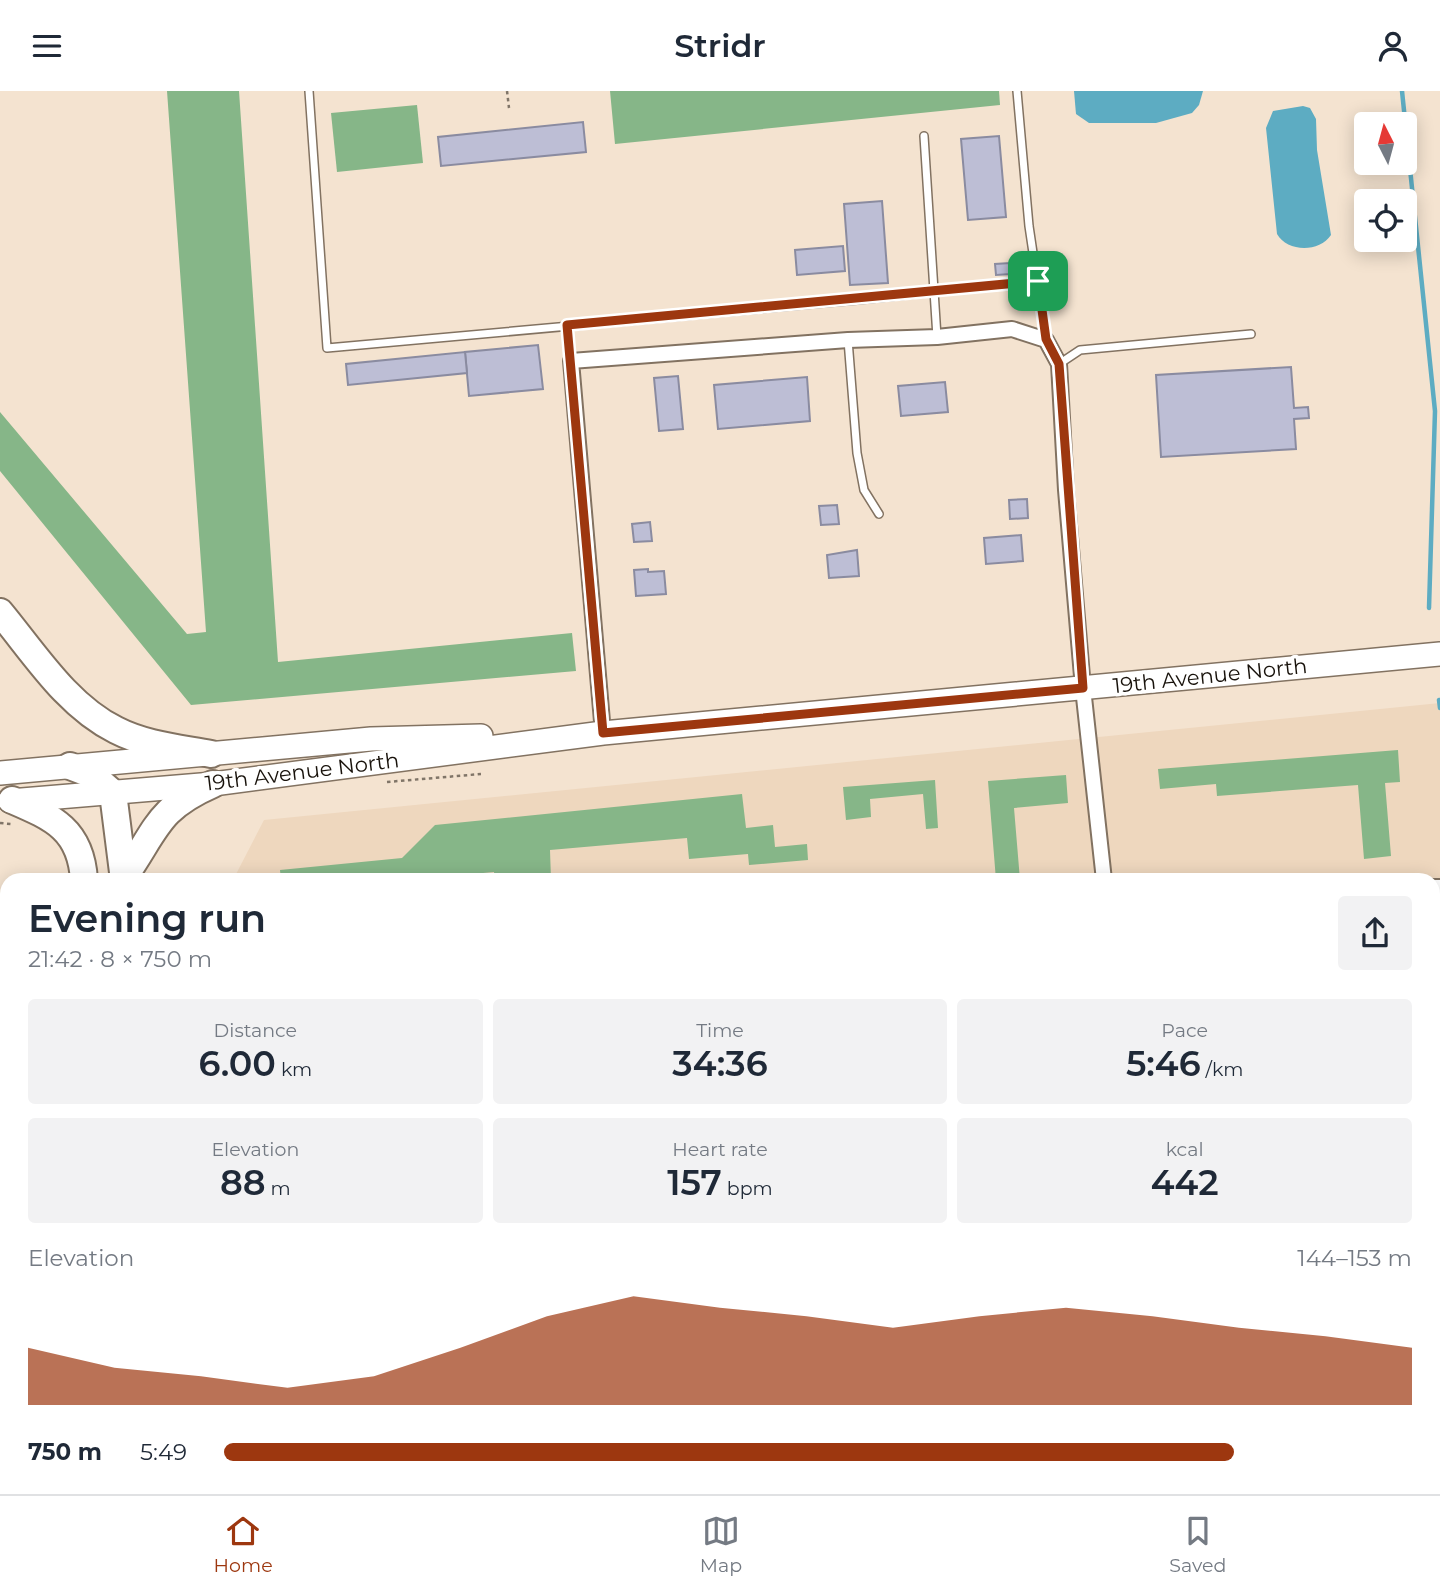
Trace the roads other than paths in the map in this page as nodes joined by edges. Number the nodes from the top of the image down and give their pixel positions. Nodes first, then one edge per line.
1 (309, 91) edge
2 (1017, 91) edge
3 (924, 136) dead end
4 (1038, 281) junction
5 (934, 292) junction
6 (567, 325) junction
7 (1251, 334) dead end
8 (937, 337) junction
9 (1046, 339) junction
10 (848, 340) junction
11 (571, 361) junction
12 (1059, 364) junction
13 (879, 514) dead end
14 (0, 612) edge
15 (1440, 654) edge
16 (1083, 688) junction
17 (603, 733) junction
18 (211, 754) junction
19 (70, 766) junction
20 (0, 773) edge
21 (213, 784) junction
22 (113, 793) junction
23 (6, 801) edge
24 (84, 873) edge
25 (123, 873) edge
26 (128, 873) edge
27 (1103, 873) edge

1 - 6 lane
2 - 4 lane
3 - 5 lane
4 - 5 lane
4 - 9 lane
5 - 6 lane
5 - 8 lane
6 - 11 lane
7 - 12 lane
8 - 9 street
8 - 10 street
9 - 12 street
10 - 11 street
10 - 13 lane
11 - 17 street
12 - 16 street
14 - 18 highway
15 - 16 main road, 19th Avenue North
16 - 17 main road, 19th Avenue North
16 - 27 street
17 - 18 main road, 19th Avenue North
17 - 21 main road, 19th Avenue North
18 - 19 main road, 19th Avenue North
19 - 20 main road, 19th Avenue North
19 - 22 highway
21 - 22 main road, 19th Avenue North
21 - 26 highway
22 - 23 main road, 19th Avenue North
22 - 25 highway
23 - 24 highway

